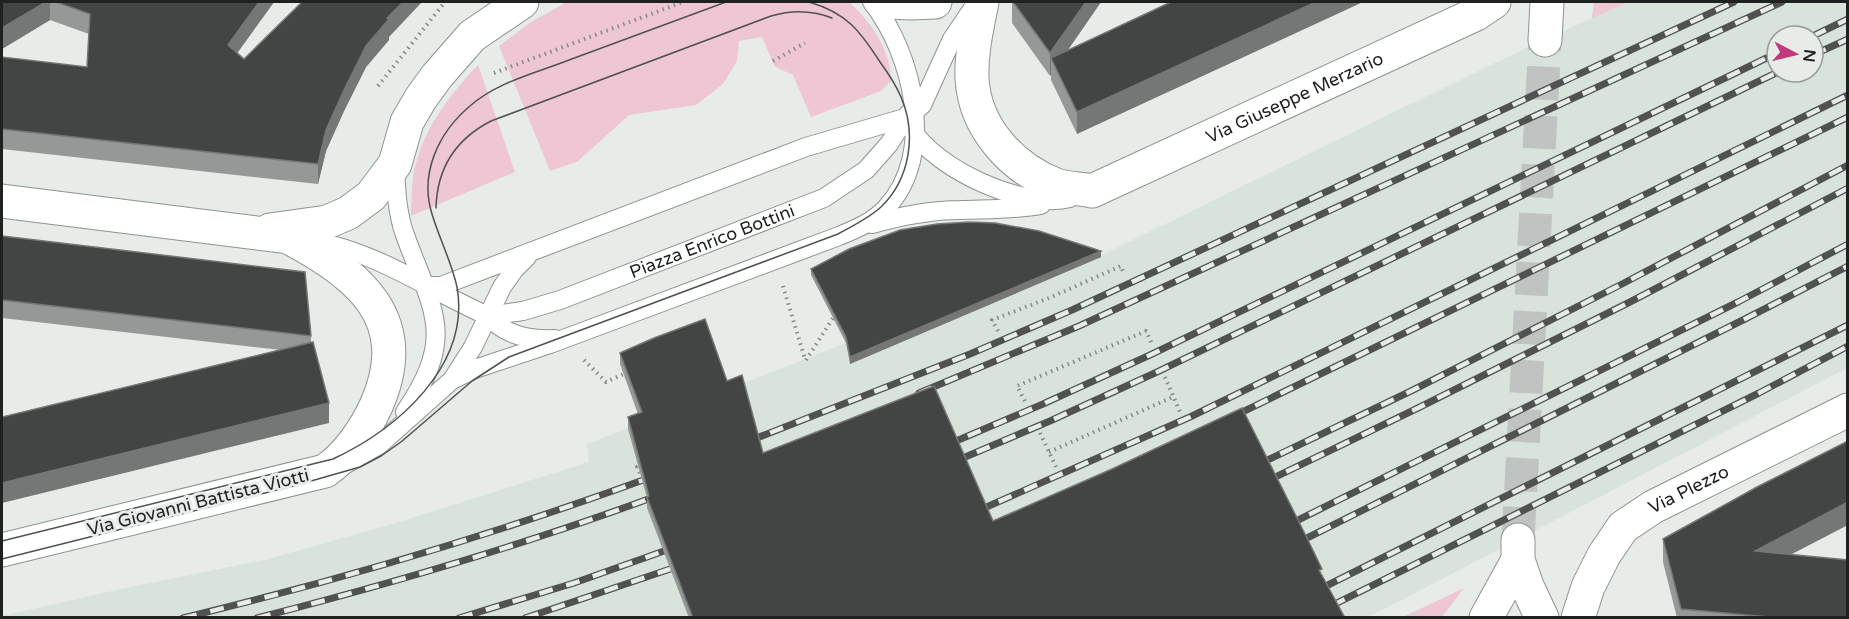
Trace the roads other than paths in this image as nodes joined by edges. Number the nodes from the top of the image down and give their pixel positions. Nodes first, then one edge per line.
1 (523, 2) edge
2 (872, 2) edge
3 (888, 2) edge
4 (935, 2) edge
5 (980, 2) edge
6 (1494, 2) edge
7 (1547, 2) edge
8 (1545, 40) tunnel mouth
9 (943, 58) junction
10 (914, 126) junction
11 (395, 164) junction
12 (1092, 191) junction
13 (1060, 200) junction
14 (2, 201) edge
15 (853, 230) junction
16 (253, 232) junction
17 (288, 237) junction
18 (531, 254) junction
19 (426, 286) junction
20 (488, 316) junction
21 (562, 338) junction
22 (452, 380) junction
23 (1848, 410) edge
24 (388, 437) junction
25 (325, 471) junction
26 (2, 550) edge
27 (1486, 618) edge
28 (1542, 618) edge
29 (1578, 618) edge

1 - 11 street
2 - 10 lane
3 - 4 street
5 - 9 lane, Piazza Enrico Bottini
5 - 12 street, Piazza Enrico Bottini
6 - 12 street, Via Giuseppe Merzario
7 - 8 street
9 - 10 lane
9 - 10 lane, Piazza Enrico Bottini
10 - 13 lane
10 - 15 lane, Piazza Enrico Bottini
10 - 18 lane, Piazza Enrico Bottini
10 - 20 lane, Piazza Enrico Bottini
11 - 16 street
11 - 19 lane
12 - 13 lane
13 - 15 lane
14 - 16 street
15 - 21 lane, Piazza Enrico Bottini
16 - 17 street
17 - 19 lane
17 - 25 street
18 - 19 lane, Piazza Enrico Bottini
18 - 20 lane, Piazza Enrico Bottini
19 - 20 lane, Piazza Enrico Bottini
19 - 24 lane
20 - 21 lane, Piazza Enrico Bottini
20 - 22 lane, Piazza Enrico Bottini
21 - 22 lane, Piazza Enrico Bottini
22 - 24 lane, Piazza Enrico Bottini
23 - 29 street, Via Plezzo
24 - 25 lane, Via Giovanni Battista Viotti
25 - 26 street, Via Giovanni Battista Viotti
27 - 28 street

